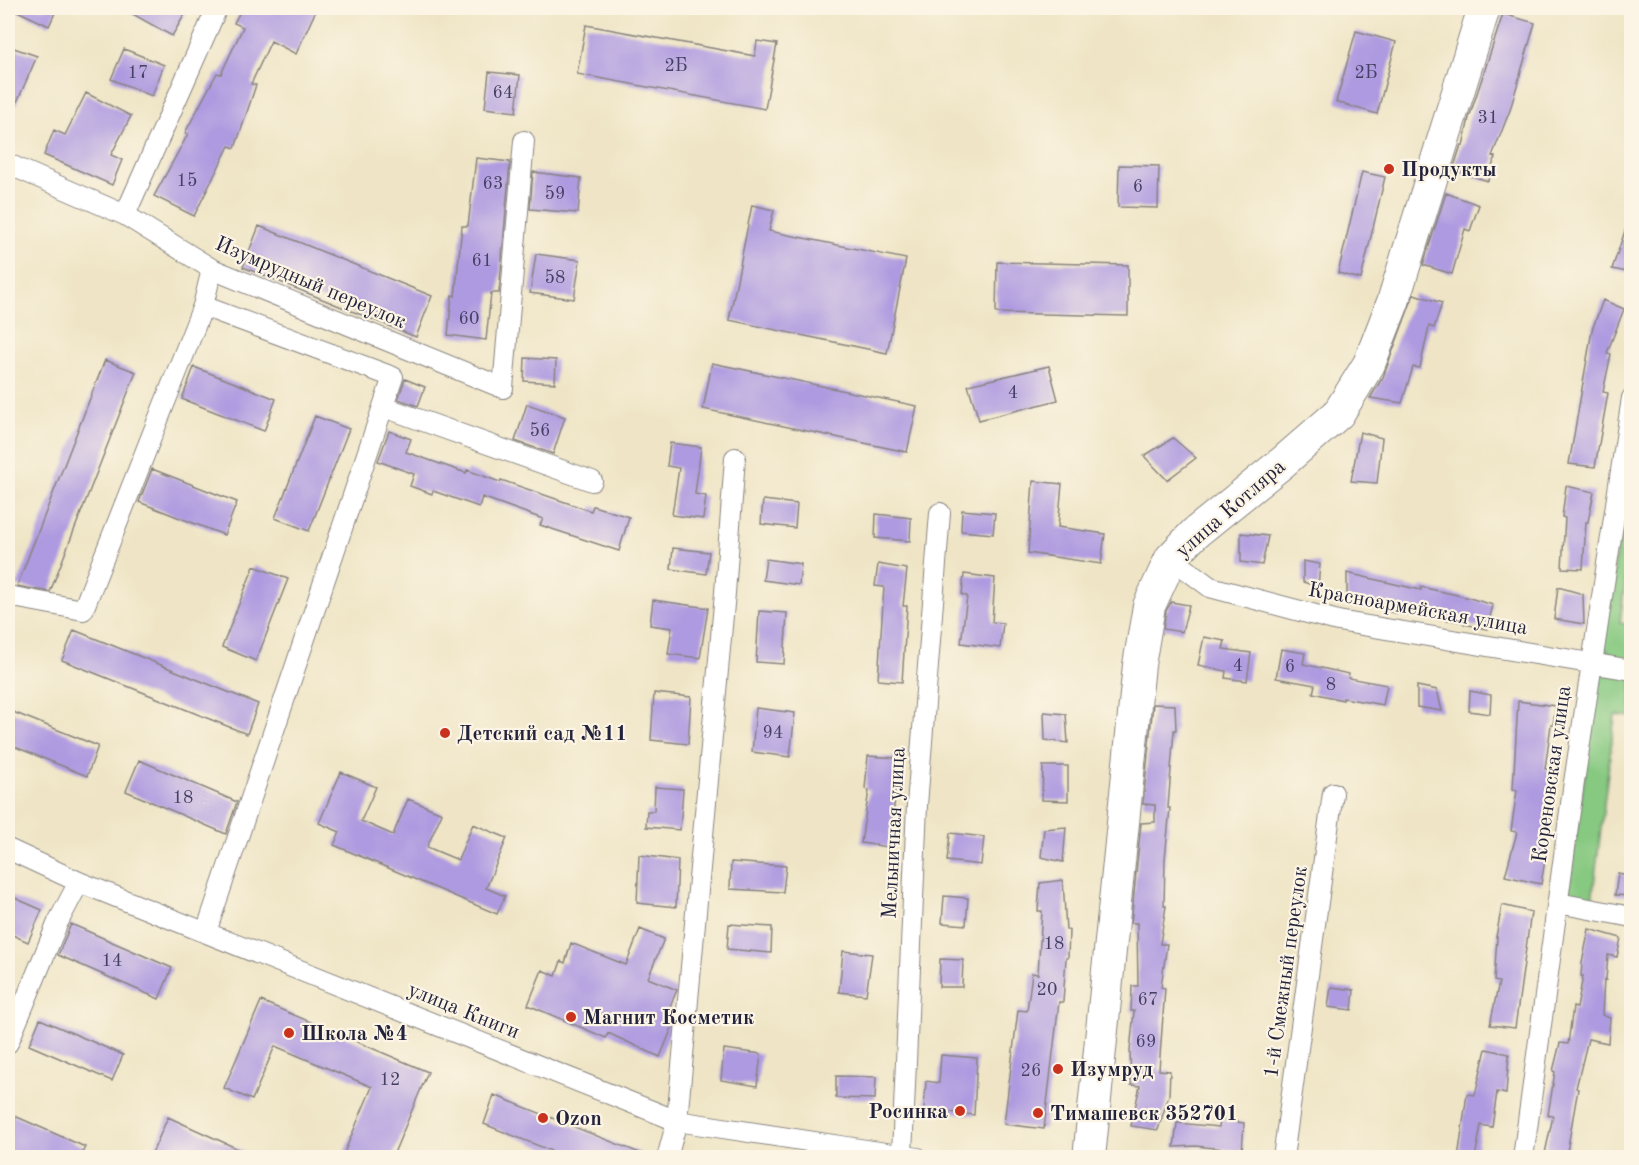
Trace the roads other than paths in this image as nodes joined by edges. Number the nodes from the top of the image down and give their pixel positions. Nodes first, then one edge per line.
1 (218, 8) edge
2 (1484, 8) edge
3 (524, 141) dead end
4 (8, 164) edge
5 (125, 214) junction
6 (212, 269) junction
7 (203, 306) junction
8 (1632, 398) edge
9 (384, 407) junction
10 (735, 458) dead end
11 (592, 481) dead end
12 (940, 513) dead end
13 (1171, 558) junction
14 (8, 596) edge
15 (1591, 663) junction
16 (1632, 670) edge
17 (1333, 793) dead end
18 (8, 849) edge
19 (79, 882) junction
20 (1558, 903) junction
21 (1632, 917) edge
22 (206, 932) junction
23 (8, 1043) edge
24 (677, 1121) junction
25 (910, 1156) edge
26 (667, 1158) edge
27 (1089, 1158) edge
28 (1283, 1158) edge
29 (1523, 1158) edge

1 - 5 street
2 - 13 main road, улица Котляра
3 - 6 street, Изумрудный переулок
4 - 5 street, Изумрудный переулок
5 - 6 street, Изумрудный переулок
6 - 7 street
7 - 9 street
7 - 14 street
8 - 15 street, Кореновская улица
9 - 11 street
9 - 22 street
10 - 24 street
12 - 25 street, Мельничная улица
13 - 15 street, Красноармейская улица
13 - 27 main road, улица Котляра
15 - 16 street, Красноармейская улица
15 - 20 street, Кореновская улица
17 - 28 street, 1-й Смежный переулок
18 - 19 street, улица Книги
19 - 22 street, улица Книги
19 - 23 street
20 - 21 street
20 - 29 street, Кореновская улица
22 - 24 street, улица Книги
24 - 25 street, улица Книги
24 - 26 street

